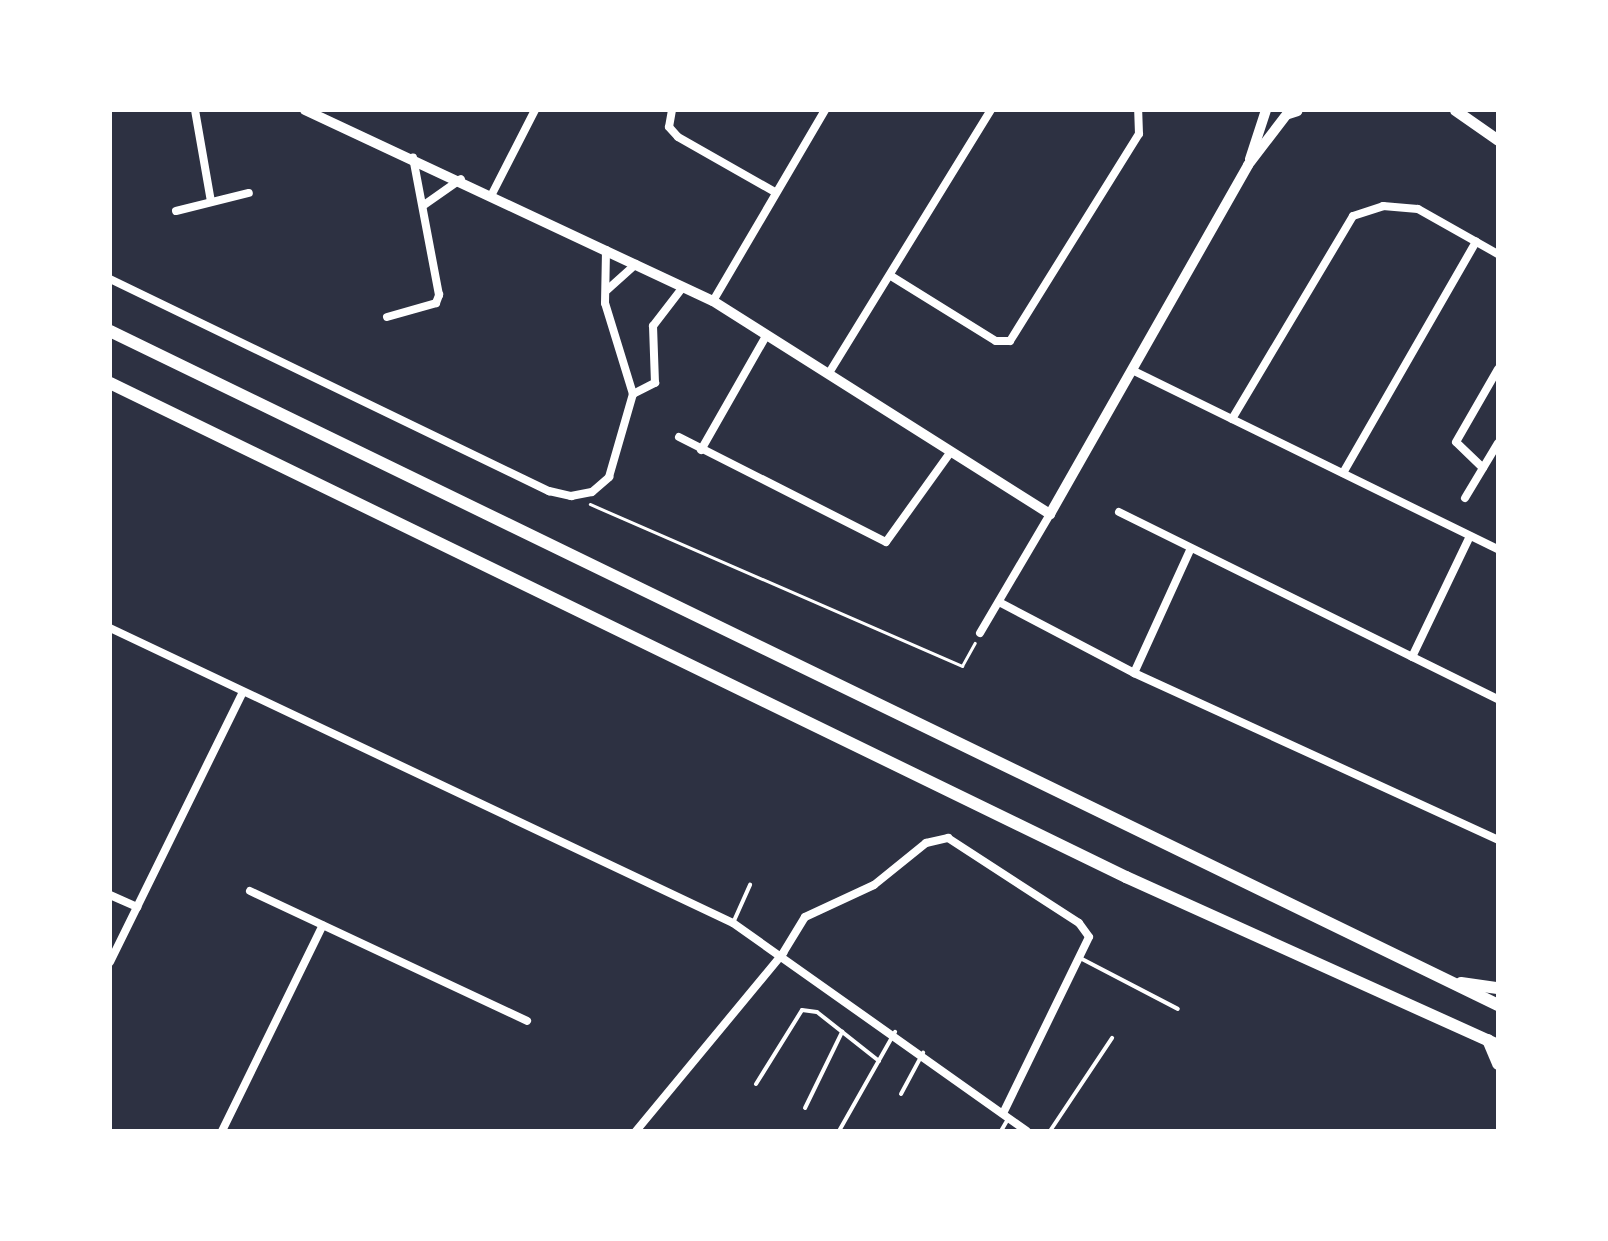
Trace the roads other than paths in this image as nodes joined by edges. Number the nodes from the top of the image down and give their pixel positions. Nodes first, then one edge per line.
1 (195, 110) edge
2 (536, 110) edge
3 (672, 110) edge
4 (825, 110) edge
5 (992, 110) edge
6 (1138, 110) edge
7 (1266, 110) edge
8 (1455, 110) edge
9 (311, 111) edge
10 (1292, 111) edge
11 (1498, 140) edge
12 (412, 156) junction
13 (1248, 165) junction
14 (461, 179) junction
15 (775, 192) junction
16 (248, 193) dead end
17 (492, 194) junction
18 (211, 202) junction
19 (424, 205) junction
20 (176, 210) dead end
21 (1476, 242) junction
22 (606, 250) junction
23 (1498, 254) edge
24 (636, 264) junction
25 (891, 276) junction
26 (110, 279) edge
27 (684, 286) junction
28 (606, 290) junction
29 (714, 301) junction
30 (387, 316) dead end
31 (110, 330) edge
32 (766, 336) junction
33 (1498, 369) edge
34 (1134, 371) junction
35 (829, 374) junction
36 (110, 383) edge
37 (634, 394) junction
38 (1232, 419) junction
39 (679, 437) dead end
40 (1498, 444) edge
41 (701, 450) junction
42 (950, 453) junction
43 (1483, 468) junction
44 (1343, 472) junction
45 (1465, 498) dead end
46 (1119, 512) dead end
47 (1050, 514) junction
48 (1470, 536) junction
49 (1191, 548) junction
50 (1498, 549) edge
51 (999, 602) junction
52 (110, 628) edge
53 (980, 633) road end
54 (1412, 657) junction
55 (1134, 673) junction
56 (243, 692) junction
57 (1498, 699) edge
58 (1498, 840) edge
59 (750, 885) dead end
60 (250, 891) dead end
61 (110, 895) edge
62 (138, 907) junction
63 (732, 923) junction
64 (323, 925) junction
65 (783, 953) junction
66 (1082, 959) junction
67 (110, 962) edge
68 (1454, 983) junction
69 (1498, 988) edge
70 (1498, 1004) edge
71 (1178, 1009) dead end
72 (527, 1021) dead end
73 (842, 1032) junction
74 (895, 1032) junction
75 (1112, 1038) dead end
76 (1493, 1042) edge
77 (924, 1053) junction
78 (879, 1061) junction
79 (1498, 1064) edge
80 (756, 1084) dead end
81 (901, 1094) dead end
82 (805, 1108) dead end
83 (1006, 1115) junction
84 (222, 1131) edge
85 (636, 1131) edge
86 (840, 1131) edge
87 (1001, 1131) edge
88 (1026, 1131) edge
89 (1050, 1131) edge

1 - 18 street
2 - 17 street
3 - 15 street
4 - 15 street
5 - 25 street
6 - 25 street
7 - 13 street
8 - 11 main road
9 - 12 street
10 - 13 street
12 - 14 street
12 - 19 street
13 - 34 street
14 - 17 street
14 - 19 street
15 - 29 street
16 - 18 street
17 - 22 street
18 - 20 street
19 - 30 street
21 - 23 street
21 - 38 street
21 - 44 street
22 - 24 street
22 - 28 street
24 - 27 street
24 - 28 street
25 - 35 street
26 - 37 street
27 - 29 street
27 - 37 street
28 - 37 street
29 - 32 street
31 - 68 main road
32 - 35 street
32 - 41 street
33 - 43 street
34 - 38 street
34 - 47 street
35 - 42 street
36 - 76 main road
38 - 44 street
39 - 41 street
40 - 43 street
41 - 42 street
42 - 47 street
43 - 45 street
44 - 48 street
46 - 49 street
47 - 51 street
48 - 50 street
48 - 54 street
49 - 54 street
49 - 55 street
51 - 53 street
51 - 55 street
52 - 56 street
54 - 57 street
55 - 58 street
56 - 62 street
56 - 63 street
59 - 63 lane
60 - 64 street
61 - 62 street
62 - 67 street
63 - 65 street
64 - 72 street
64 - 84 street
65 - 66 street
65 - 74 street
65 - 85 street
66 - 71 lane
66 - 83 street
68 - 69 main road
68 - 70 main road
73 - 78 lane
73 - 80 lane
73 - 82 lane
74 - 77 street
74 - 78 lane
75 - 89 lane
76 - 79 main road
77 - 81 lane
77 - 83 street
78 - 86 lane
83 - 87 lane
83 - 88 street

